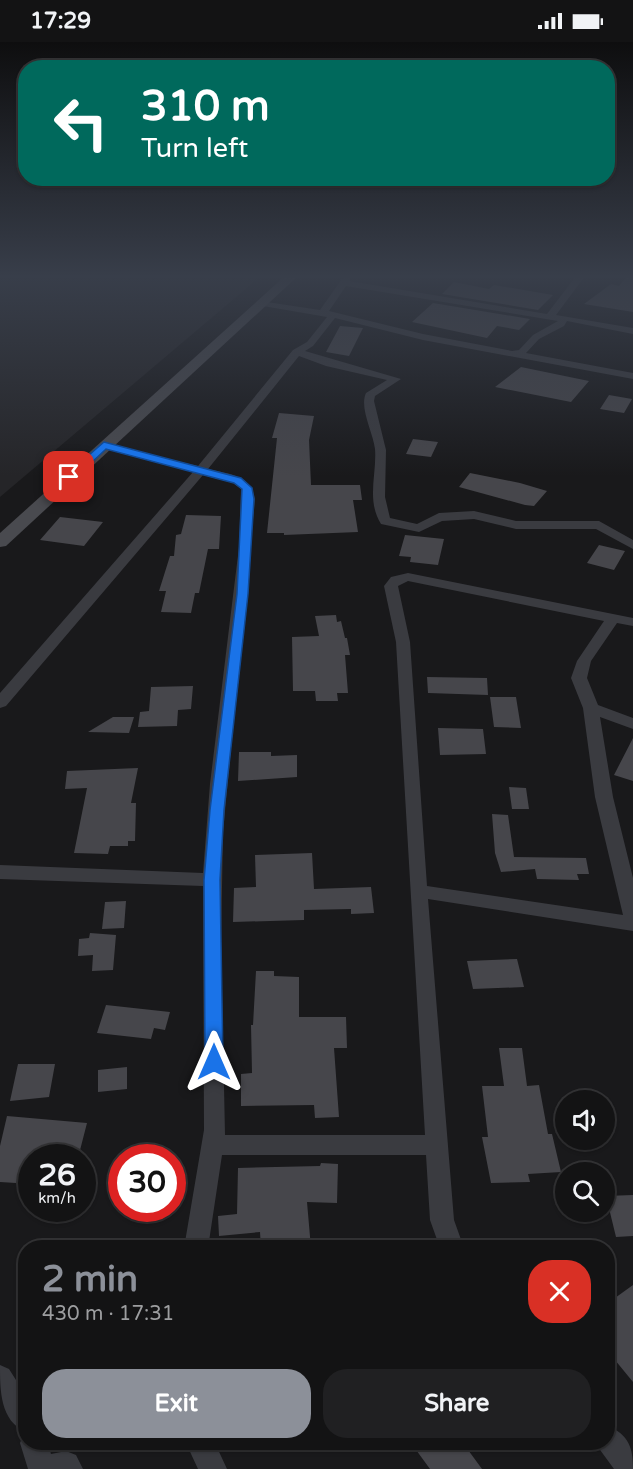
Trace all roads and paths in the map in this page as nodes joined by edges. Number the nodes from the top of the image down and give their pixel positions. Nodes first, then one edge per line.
1 (219, 343) edge
2 (311, 343) edge
3 (453, 343) edge
4 (531, 343) edge
5 (297, 352) junction
6 (510, 354) junction
7 (633, 376) edge
8 (104, 445) junction
9 (201, 470) junction
10 (0, 542) edge
11 (633, 545) edge
12 (624, 620) edge
13 (0, 703) edge
14 (591, 708) junction
15 (633, 724) edge
16 (0, 872) edge
17 (212, 880) junction
18 (418, 891) junction
19 (633, 916) edge
20 (633, 924) edge
21 (212, 1145) junction
22 (438, 1145) junction
23 (197, 1240) edge
24 (450, 1240) edge
25 (615, 1448) edge
26 (36, 1450) edge
27 (204, 1450) edge
28 (42, 1469) edge
29 (47, 1469) edge
30 (69, 1469) edge
31 (213, 1469) edge
32 (632, 1469) edge

1 - 8 street
2 - 5 street
3 - 6 street
4 - 6 street
5 - 9 street
5 - 11 street
6 - 7 street
8 - 9 street
8 - 10 street
9 - 13 street
9 - 17 street
12 - 14 street
12 - 18 street
14 - 15 street
14 - 19 street
16 - 17 street
17 - 21 street
18 - 20 street
18 - 22 street
21 - 22 street
21 - 23 street
22 - 24 street
25 - 32 street
26 - 28 street
27 - 31 street
29 - 30 street

